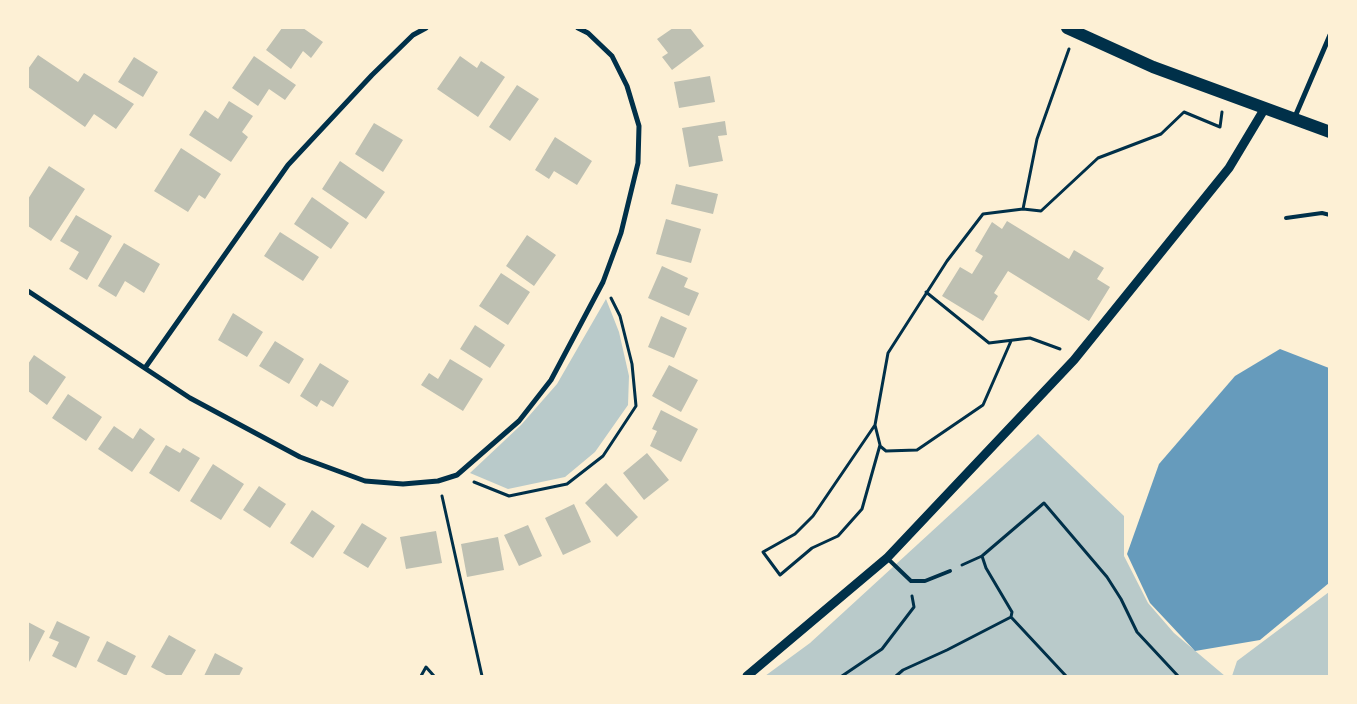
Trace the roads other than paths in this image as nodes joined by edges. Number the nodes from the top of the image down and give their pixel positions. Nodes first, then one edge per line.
1 (426, 28) edge
2 (578, 28) edge
3 (1071, 30) edge
4 (1330, 35) edge
5 (1265, 108) junction
6 (1294, 119) junction
7 (1330, 132) edge
8 (1330, 215) edge
9 (1286, 218) dead end
10 (28, 291) edge
11 (145, 368) junction
12 (887, 558) junction
13 (950, 571) road end
14 (747, 676) edge

1 - 11 street
2 - 11 street
3 - 5 main road
4 - 6 street
5 - 6 main road
5 - 12 street
6 - 7 main road
8 - 9 lane
10 - 11 street
12 - 13 lane
12 - 14 street

